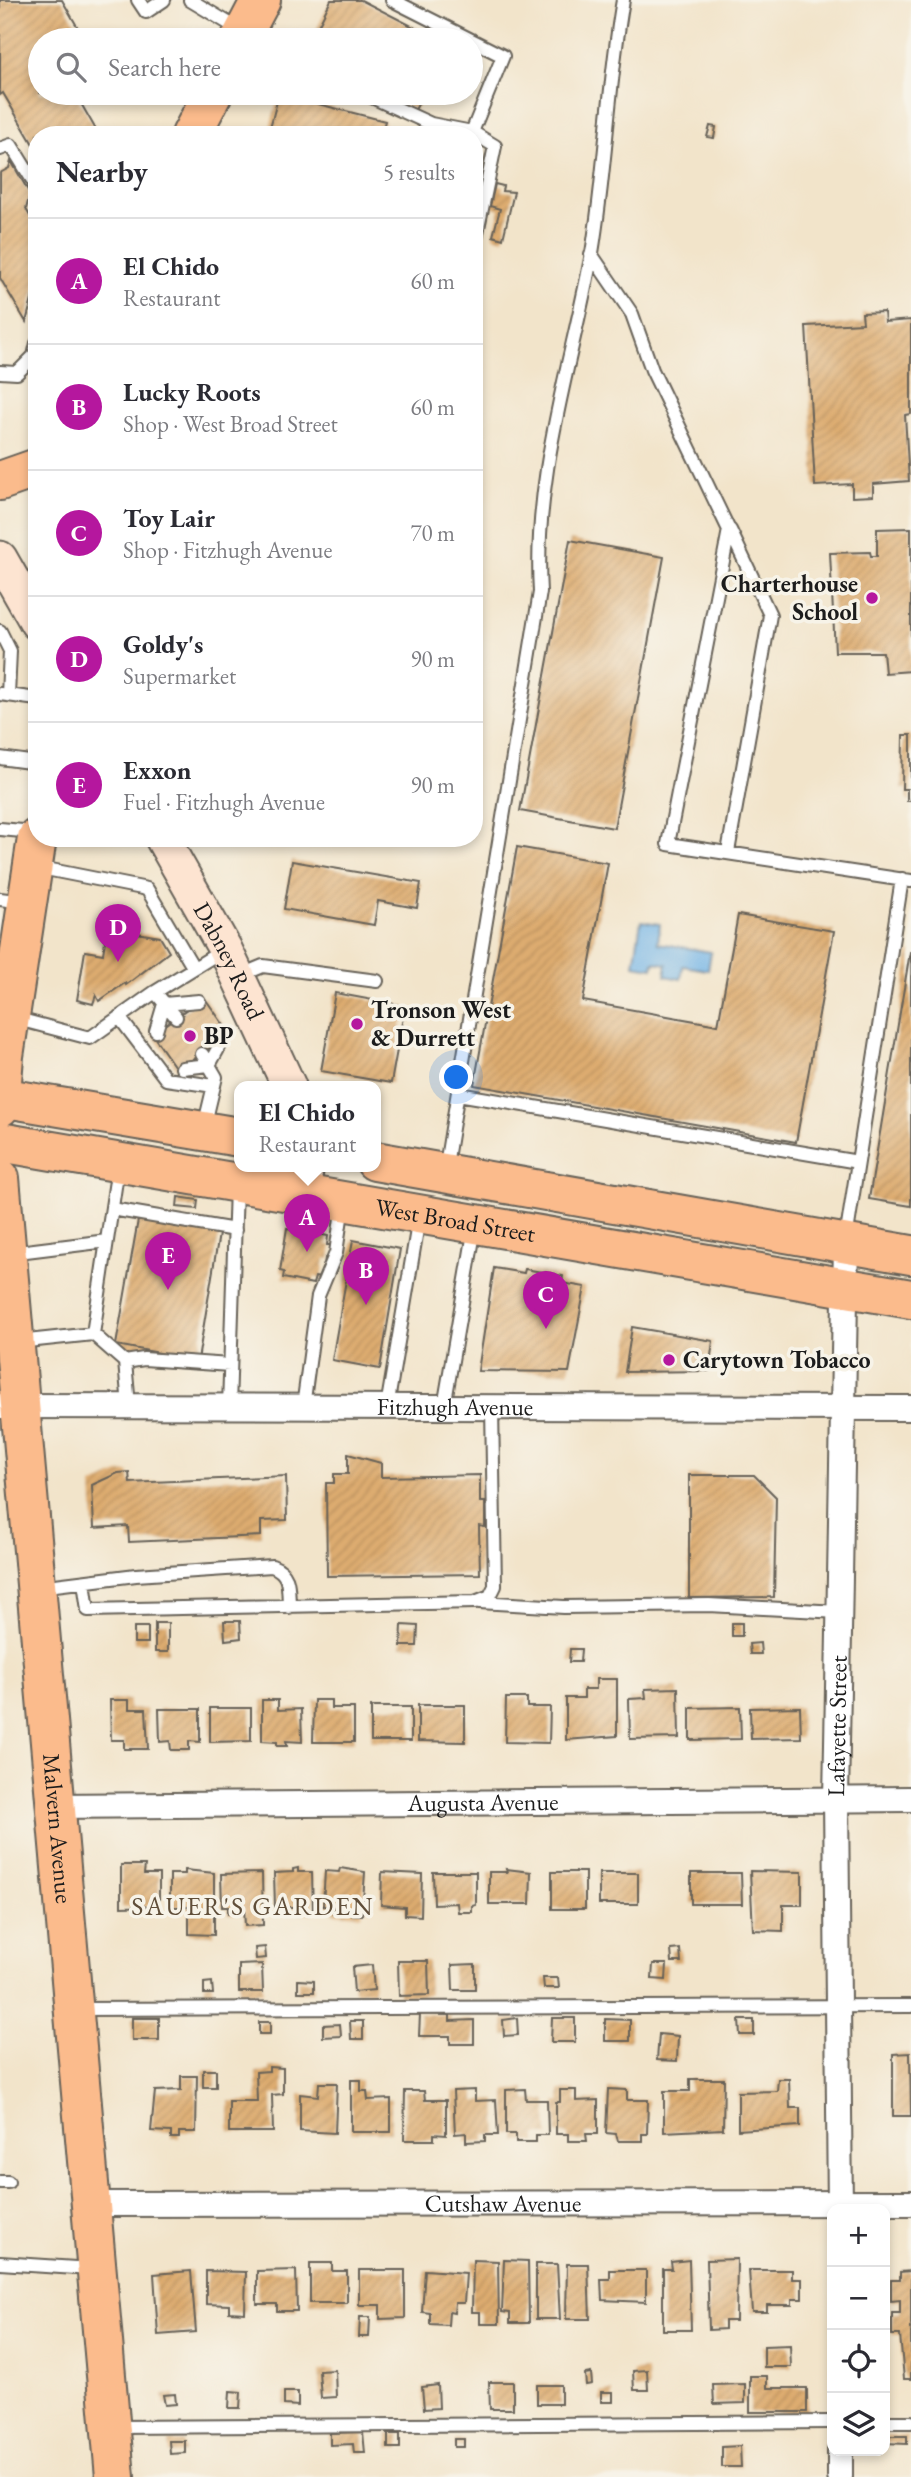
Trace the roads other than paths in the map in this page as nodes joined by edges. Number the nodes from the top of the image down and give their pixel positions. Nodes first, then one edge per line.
1 (138, 0) edge
2 (164, 0) edge
3 (190, 0) edge
4 (392, 0) edge
5 (623, 0) edge
6 (251, 28) edge
7 (448, 28) edge
8 (483, 46) edge
9 (207, 105) edge
10 (389, 105) edge
11 (196, 126) edge
12 (441, 126) edge
13 (474, 126) edge
14 (483, 139) edge
15 (6, 147) edge
16 (28, 175) edge
17 (483, 204) edge
18 (591, 254) junction
19 (28, 362) edge
20 (0, 372) edge
21 (28, 471) edge
22 (0, 481) edge
23 (729, 530) junction
24 (0, 558) edge
25 (28, 607) edge
26 (0, 631) edge
27 (4, 694) edge
28 (28, 698) edge
29 (0, 758) edge
30 (28, 762) edge
31 (0, 829) edge
32 (167, 847) edge
33 (728, 852) junction
34 (27, 868) edge
35 (906, 880) edge
36 (232, 963) junction
37 (193, 967) junction
38 (377, 981) dead end
39 (155, 992) junction
40 (199, 1001) dead end
41 (164, 1004) junction
42 (10, 1017) junction
43 (119, 1017) junction
44 (176, 1017) dead end
45 (156, 1031) dead end
46 (224, 1038) dead end
47 (206, 1060) junction
48 (182, 1068) dead end
49 (287, 1081) edge
50 (214, 1086) junction
51 (459, 1089) junction
52 (0, 1097) edge
53 (0, 1107) edge
54 (221, 1134) edge
55 (0, 1142) edge
56 (119, 1162) junction
57 (381, 1162) edge
58 (858, 1162) junction
59 (445, 1173) junction
60 (0, 1178) edge
61 (304, 1180) edge
62 (236, 1182) junction
63 (343, 1200) junction
64 (112, 1209) junction
65 (420, 1214) junction
66 (476, 1223) junction
67 (234, 1230) junction
68 (3, 1231) edge
69 (107, 1241) junction
70 (846, 1243) junction
71 (911, 1255) edge
72 (845, 1288) junction
73 (911, 1299) edge
74 (93, 1334) junction
75 (14, 1342) junction
76 (125, 1362) junction
77 (230, 1366) junction
78 (10, 1406) edge
79 (129, 1406) junction
80 (229, 1407) junction
81 (303, 1407) junction
82 (387, 1407) junction
83 (444, 1407) junction
84 (492, 1407) junction
85 (841, 1407) junction
86 (911, 1408) edge
87 (85, 1582) junction
88 (37, 1588) junction
89 (475, 1602) junction
90 (289, 1607) junction
91 (839, 1612) junction
92 (836, 1799) junction
93 (911, 1799) edge
94 (54, 1806) junction
95 (911, 2006) edge
96 (837, 2007) junction
97 (73, 2009) junction
98 (911, 2203) edge
99 (93, 2204) junction
100 (840, 2204) edge
101 (887, 2204) edge
102 (827, 2206) edge
103 (0, 2263) edge
104 (99, 2270) junction
105 (827, 2422) edge
106 (890, 2422) edge
107 (911, 2422) edge
108 (111, 2427) junction
109 (840, 2456) edge
110 (115, 2477) edge
111 (840, 2477) edge

1 - 2 lane
3 - 6 lane
4 - 7 lane
5 - 18 lane
8 - 13 lane
9 - 11 main road
10 - 12 lane
14 - 17 lane
15 - 16 lane
18 - 23 lane
18 - 51 lane
19 - 20 lane
21 - 22 main road
23 - 33 lane
23 - 33 lane
24 - 25 street
26 - 27 lane
27 - 28 lane
29 - 30 lane
31 - 34 lane
32 - 36 street, Dabney Road
33 - 35 lane
34 - 37 lane
34 - 42 main road
35 - 58 lane
36 - 37 lane
36 - 38 lane
36 - 49 street, Dabney Road
37 - 39 lane
39 - 41 lane
39 - 43 lane
40 - 41 lane
41 - 44 lane
41 - 45 lane
42 - 43 lane
42 - 52 main road
43 - 50 lane
46 - 47 lane
47 - 48 lane
47 - 50 lane
50 - 54 lane
51 - 58 lane
51 - 59 lane
52 - 53 main road
52 - 54 main road
55 - 56 main road, West Broad Street
56 - 62 main road, West Broad Street
56 - 64 lane
57 - 59 main road, West Broad Street
58 - 70 lane
59 - 70 main road, West Broad Street
60 - 68 main road, Malvern Avenue
61 - 62 main road, West Broad Street
61 - 63 main road, West Broad Street
62 - 67 lane
63 - 65 main road, West Broad Street
63 - 81 lane
64 - 67 lane
64 - 69 lane
65 - 66 main road, West Broad Street
65 - 82 lane
66 - 72 main road, West Broad Street
66 - 83 lane
67 - 77 lane
68 - 69 lane
68 - 75 main road, Malvern Avenue
69 - 74 lane
70 - 71 main road, West Broad Street
70 - 72 street, Lafayette Street
72 - 73 main road, West Broad Street
72 - 85 street, Lafayette Street
74 - 75 lane
74 - 76 lane
75 - 78 main road, Malvern Avenue
76 - 77 lane
76 - 79 lane
77 - 80 lane
78 - 79 street, Fitzhugh Avenue
78 - 88 main road, Malvern Avenue
79 - 80 street, Fitzhugh Avenue
80 - 81 street, Fitzhugh Avenue
81 - 82 street, Fitzhugh Avenue
82 - 83 street, Fitzhugh Avenue
83 - 84 street, Fitzhugh Avenue
84 - 85 street, Fitzhugh Avenue
84 - 89 lane
85 - 86 street, Fitzhugh Avenue
85 - 91 street, Lafayette Street
87 - 88 lane
87 - 90 lane
87 - 90 lane
88 - 94 main road, Malvern Avenue
89 - 90 lane
89 - 91 lane
91 - 92 street, Lafayette Street
92 - 93 street, Augusta Avenue
92 - 94 street, Augusta Avenue
92 - 96 street, Lafayette Street
94 - 97 main road, Malvern Avenue
95 - 96 lane
96 - 97 lane
96 - 100 street, Lafayette Street
97 - 99 main road, Malvern Avenue
98 - 101 street, Cutshaw Avenue
99 - 102 street, Cutshaw Avenue
99 - 104 main road, Malvern Avenue
103 - 104 lane
104 - 108 main road, Malvern Avenue
105 - 108 lane
106 - 107 lane
108 - 110 main road, Malvern Avenue
109 - 111 street

